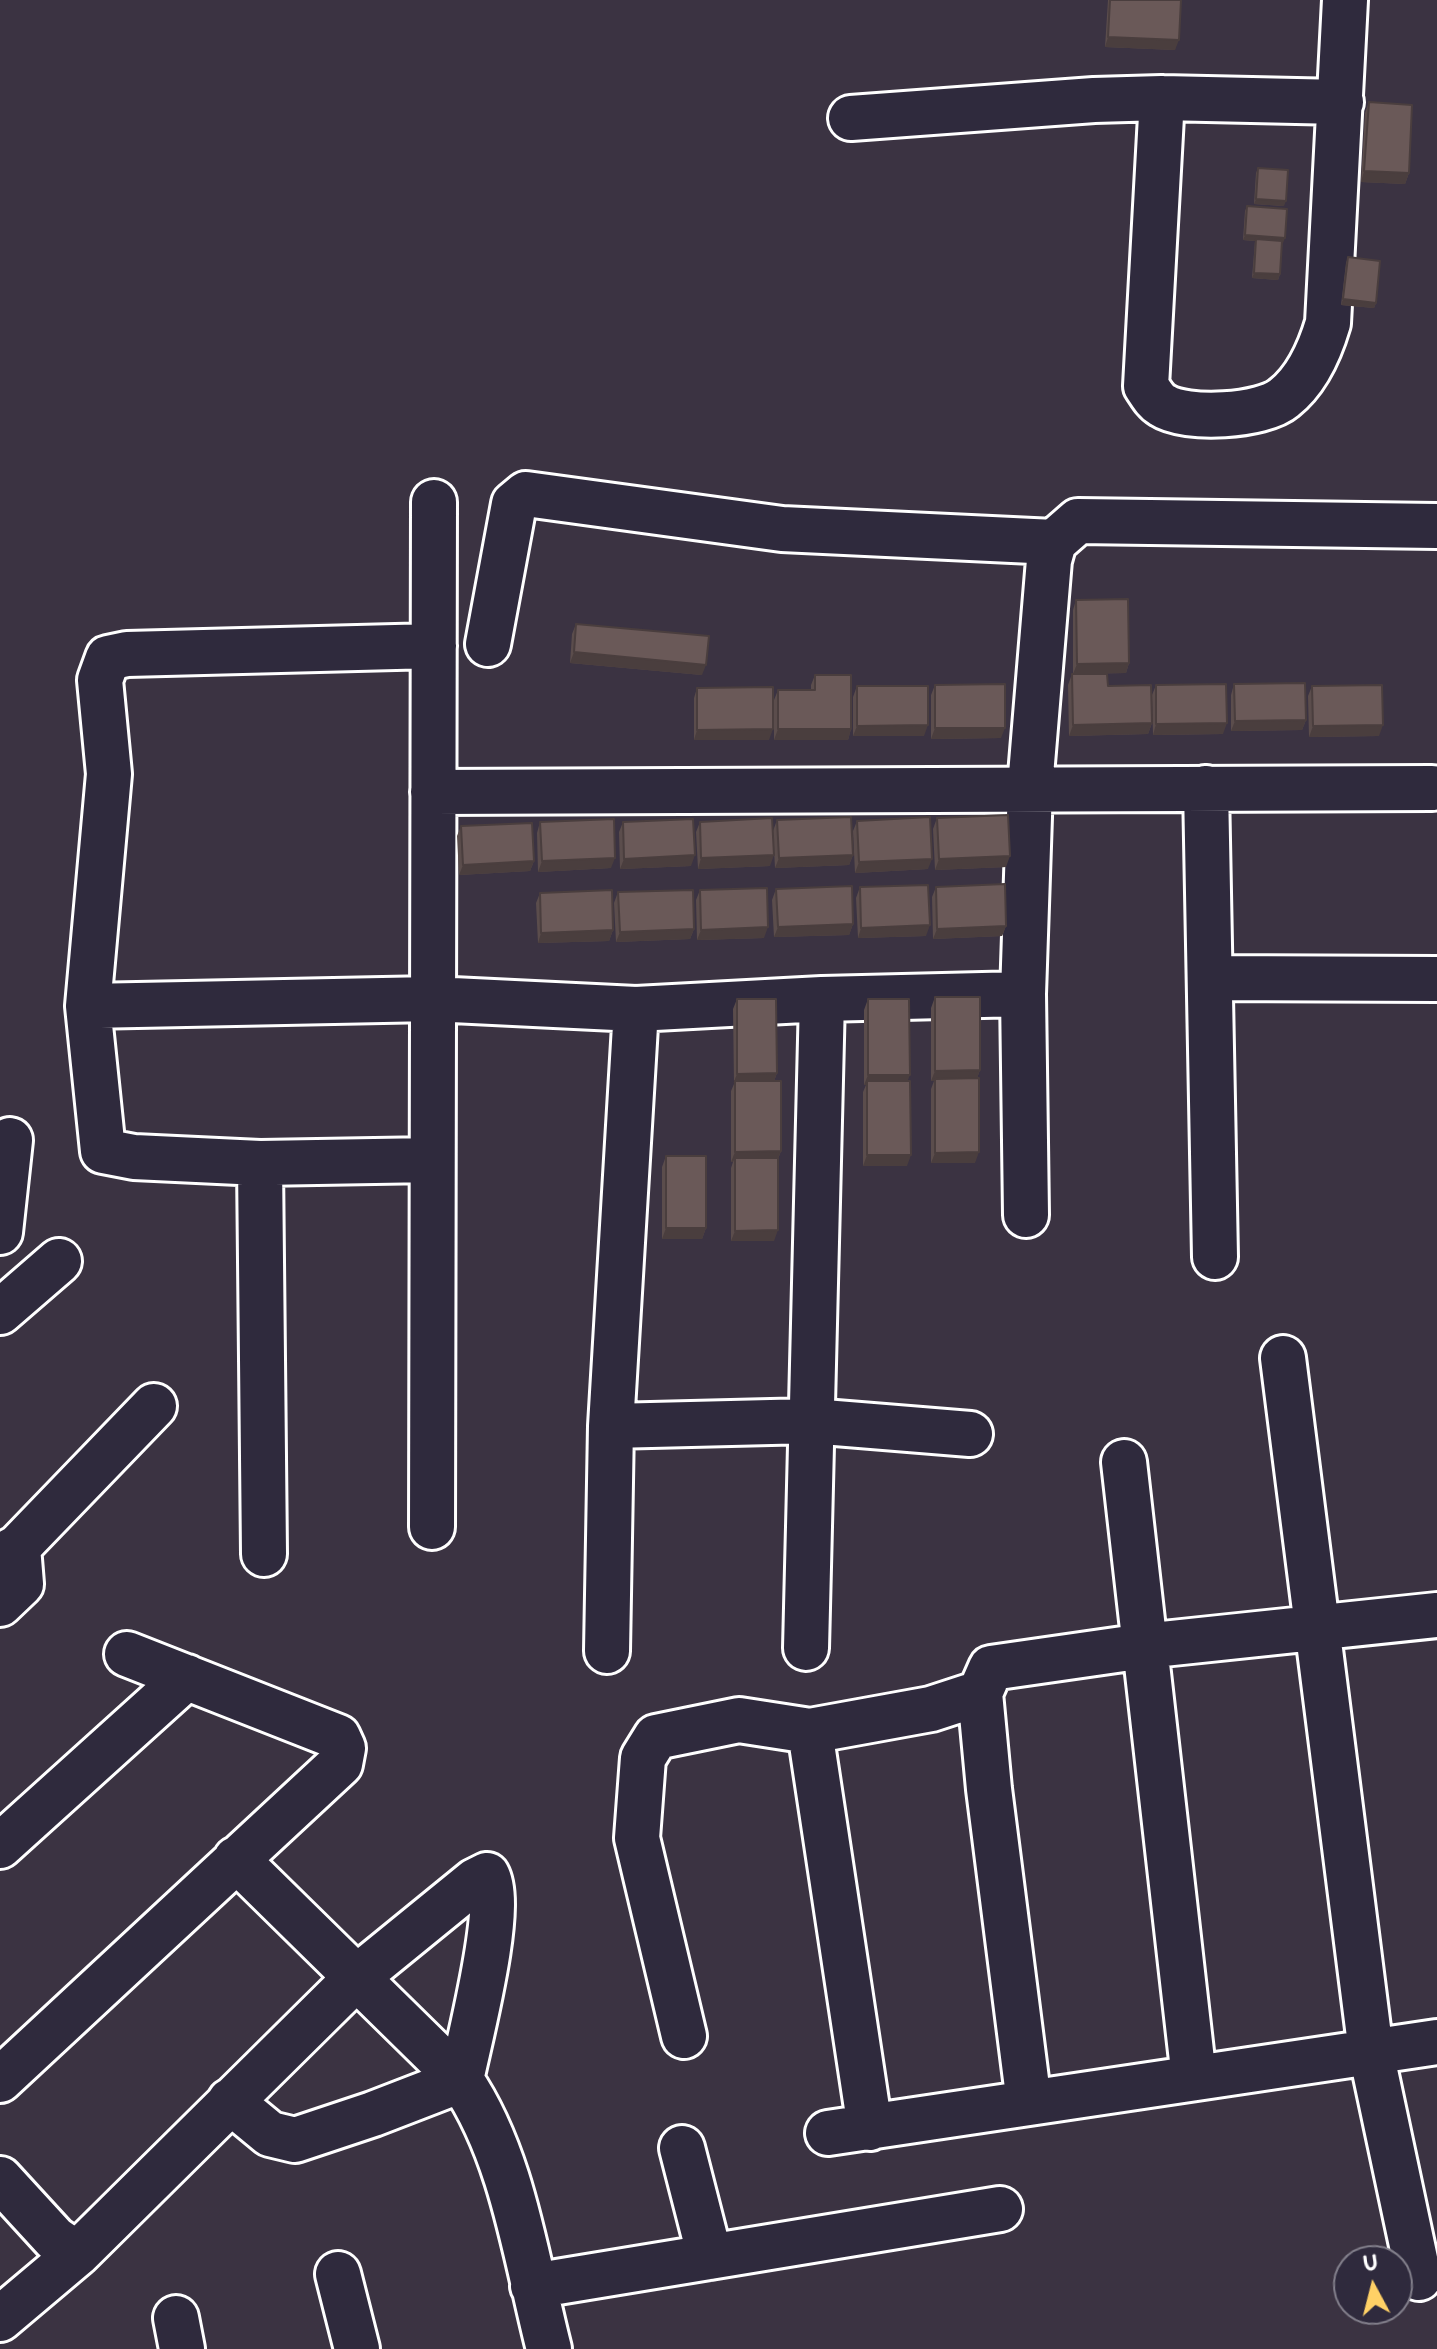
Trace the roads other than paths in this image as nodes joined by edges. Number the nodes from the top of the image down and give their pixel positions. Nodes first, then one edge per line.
1 (1345, 0) edge
2 (1162, 98) junction
3 (1341, 102) junction
4 (851, 118) dead end
5 (434, 502) dead end
6 (1437, 526) edge
7 (1054, 542) junction
8 (488, 644) dead end
9 (434, 646) junction
10 (1030, 787) junction
11 (1206, 788) junction
12 (1432, 788) dead end
13 (433, 792) junction
14 (1210, 978) junction
15 (1437, 979) edge
16 (1023, 994) junction
17 (432, 999) junction
18 (822, 999) junction
19 (88, 1006) junction
20 (636, 1009) junction
21 (10, 1140) dead end
22 (432, 1160) junction
23 (260, 1163) junction
24 (1026, 1215) dead end
25 (0, 1232) edge
26 (1215, 1257) dead end
27 (33, 1268) edge
28 (0, 1312) edge
29 (1283, 1358) dead end
30 (154, 1406) dead end
31 (811, 1421) junction
32 (611, 1426) junction
33 (970, 1434) dead end
34 (1124, 1462) dead end
35 (432, 1527) dead end
36 (9, 1552) edge
37 (264, 1554) dead end
38 (0, 1604) edge
39 (1437, 1615) edge
40 (1317, 1627) junction
41 (1144, 1646) junction
42 (806, 1648) dead end
43 (607, 1651) dead end
44 (127, 1654) dead end
45 (187, 1677) junction
46 (980, 1693) junction
47 (810, 1731) junction
48 (0, 1846) edge
49 (236, 1859) junction
50 (356, 1978) junction
51 (684, 2036) dead end
52 (1437, 2042) edge
53 (1371, 2052) junction
54 (1194, 2078) junction
55 (0, 2080) edge
56 (461, 2080) junction
57 (230, 2101) junction
58 (1029, 2103) junction
59 (682, 2148) dead end
60 (0, 2179) edge
61 (1420, 2202) edge
62 (1000, 2209) dead end
63 (77, 2254) junction
64 (710, 2257) junction
65 (338, 2274) dead end
66 (1419, 2278) dead end
67 (533, 2286) junction
68 (0, 2319) edge
69 (357, 2349) edge
70 (549, 2349) edge

1 - 3 street
2 - 3 street
2 - 3 street
2 - 4 street
5 - 9 street
6 - 7 street
7 - 8 street
7 - 10 street
9 - 13 street
9 - 19 street
10 - 11 street
10 - 13 street
10 - 16 street
11 - 12 street
11 - 14 street
13 - 17 street
14 - 15 street
14 - 26 street
16 - 18 street
16 - 24 street
17 - 19 street
17 - 20 street
17 - 22 street
18 - 20 street
18 - 31 street
19 - 23 street
20 - 32 street
21 - 25 street
22 - 23 street
22 - 35 street
23 - 37 street
27 - 28 street
29 - 40 street
30 - 36 street
31 - 32 street
31 - 33 street
31 - 42 street
32 - 43 street
34 - 41 street
36 - 38 street
39 - 40 street
40 - 41 street
40 - 53 street
41 - 46 street
41 - 54 street
44 - 45 street
45 - 48 street
45 - 49 street
46 - 47 street
46 - 58 street
47 - 51 street
47 - 58 street
49 - 50 street
49 - 55 street
50 - 56 street
50 - 56 street
50 - 57 street
52 - 53 street
53 - 54 street
53 - 61 street
54 - 58 street
56 - 57 street
56 - 67 street
57 - 63 street
59 - 64 street
60 - 63 street
61 - 66 street
62 - 64 street
63 - 68 street
64 - 67 street
65 - 69 street
67 - 70 street

